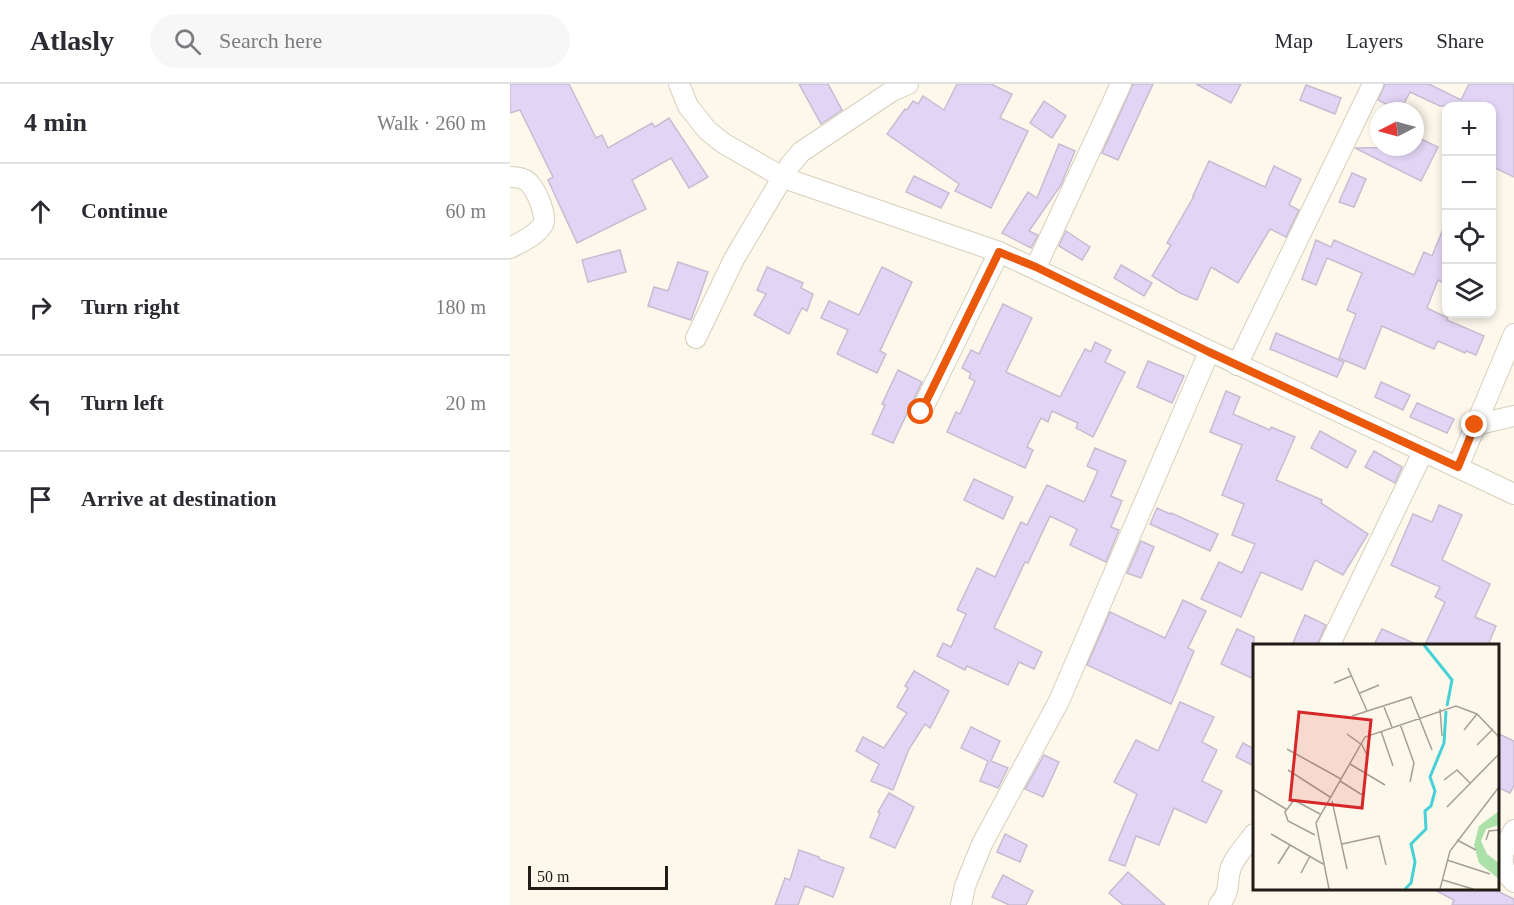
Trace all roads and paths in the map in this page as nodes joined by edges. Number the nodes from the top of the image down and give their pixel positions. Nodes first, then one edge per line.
1 (679, 84) edge
2 (908, 84) edge
3 (1121, 84) edge
4 (1373, 84) edge
5 (510, 177) edge
6 (784, 178) junction
7 (510, 248) edge
8 (999, 252) junction
9 (1036, 267) junction
10 (1514, 333) edge
11 (696, 338) dead end
12 (1209, 352) junction
13 (1237, 365) junction
14 (921, 412) dead end
15 (1514, 416) edge
16 (1475, 425) junction
17 (1423, 452) junction
18 (1458, 467) junction
19 (1514, 494) edge
20 (1329, 644) edge
21 (1514, 830) edge
22 (1253, 835) edge
23 (1514, 882) edge
24 (962, 905) edge
25 (1219, 905) edge

1 - 6 street
2 - 6 street
3 - 9 street
4 - 13 street
5 - 7 street
6 - 8 street
6 - 11 street
8 - 9 street
8 - 14 street
9 - 12 street
10 - 16 street
12 - 13 street
12 - 24 street
13 - 17 street
15 - 16 street
16 - 18 street
17 - 18 street
17 - 20 street
18 - 19 street
21 - 23 street
22 - 25 street

